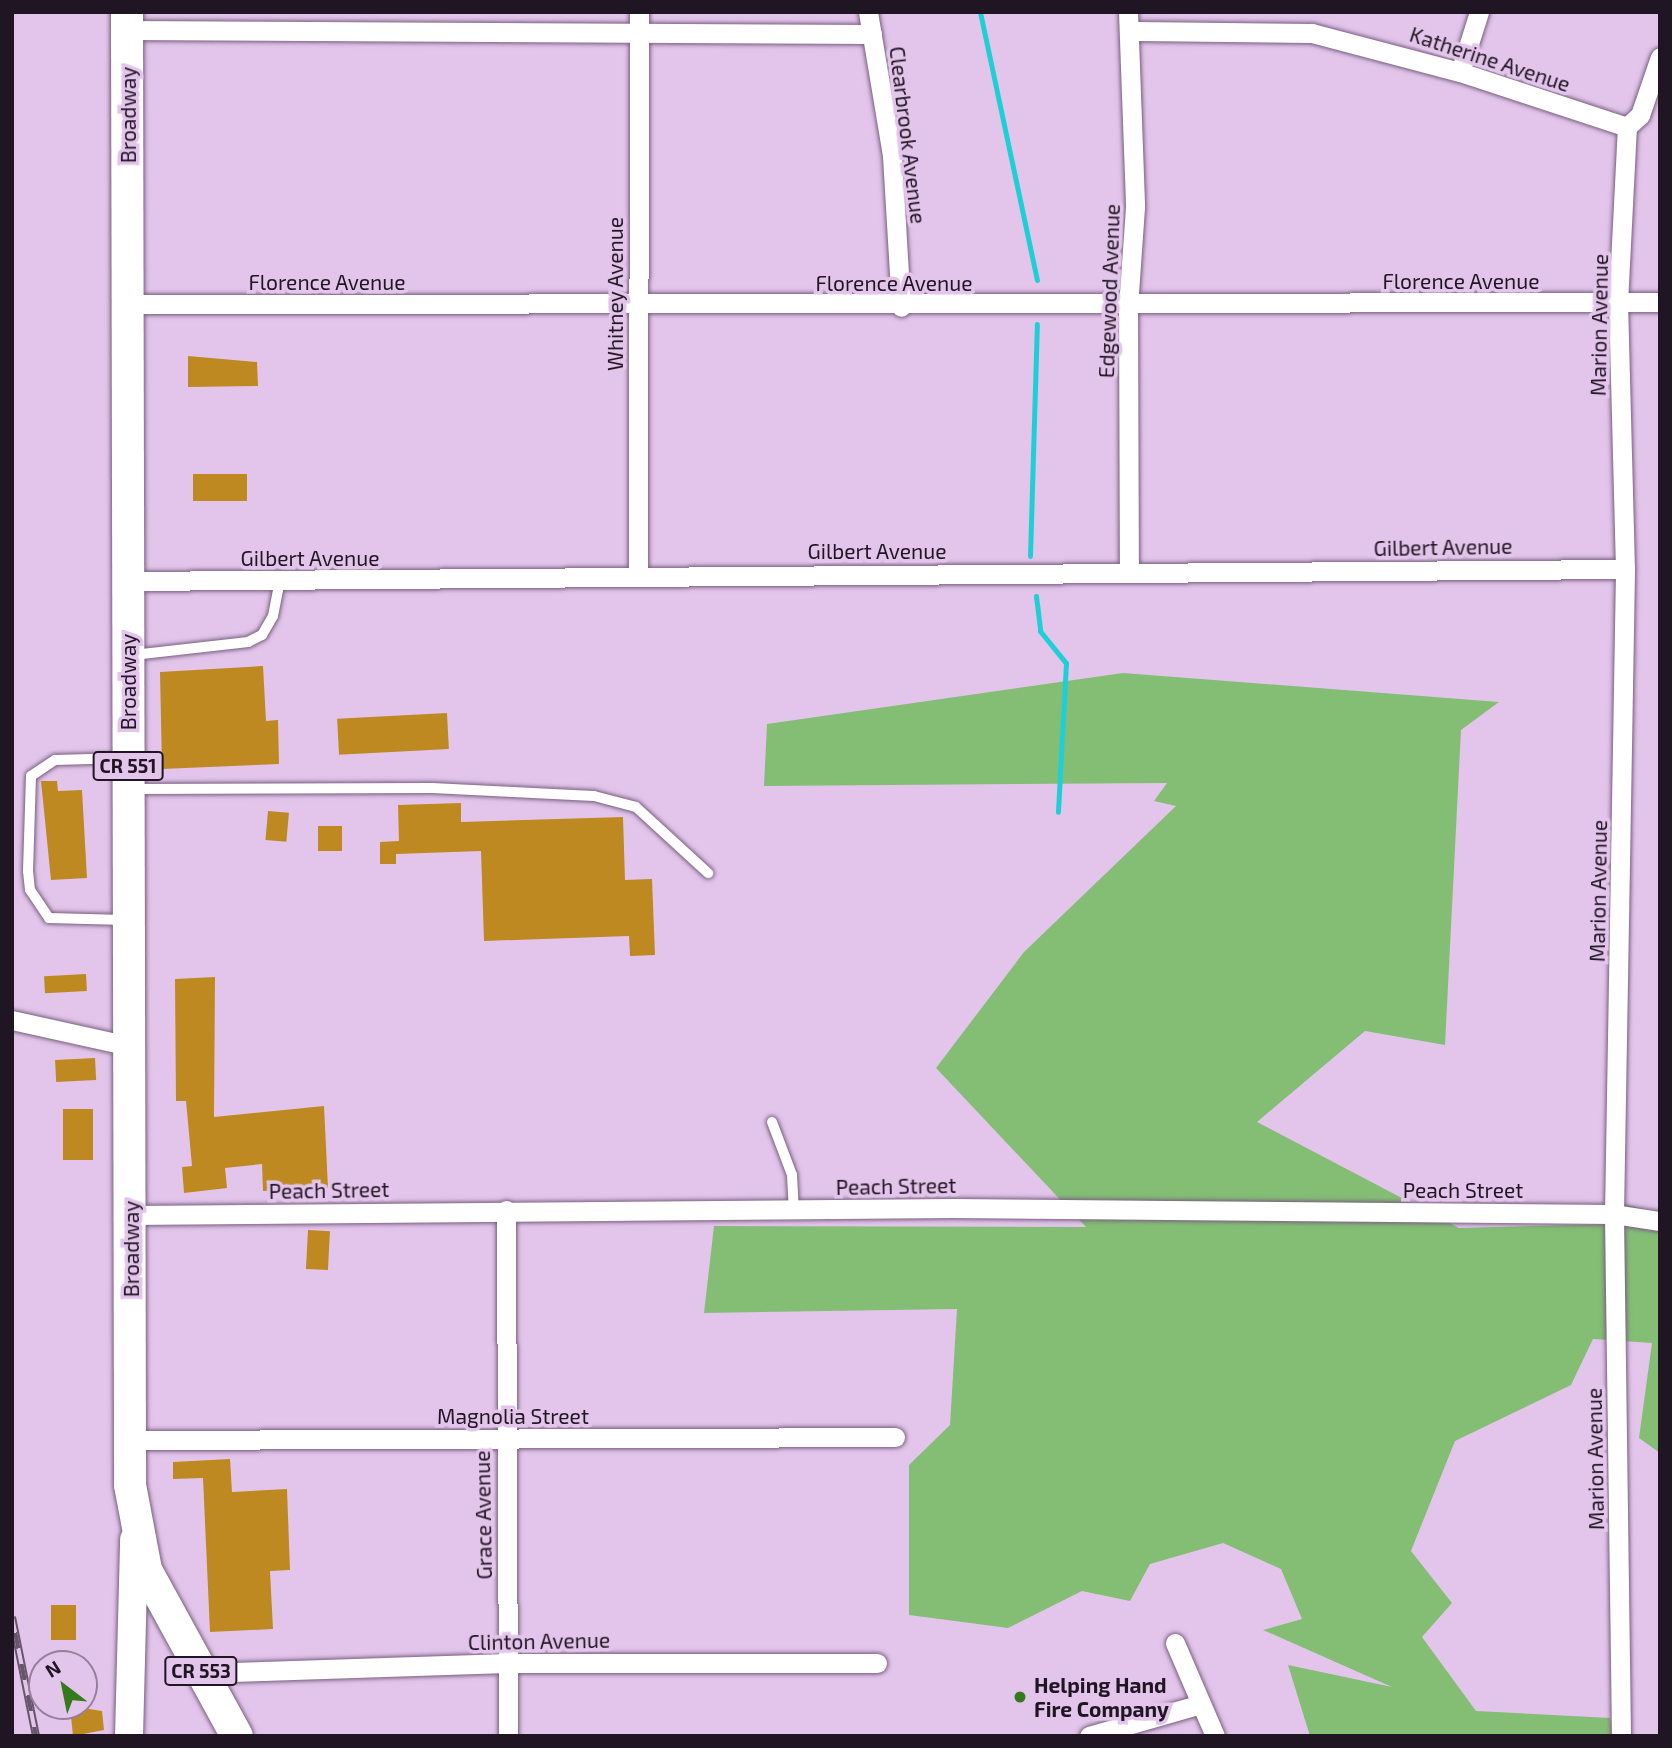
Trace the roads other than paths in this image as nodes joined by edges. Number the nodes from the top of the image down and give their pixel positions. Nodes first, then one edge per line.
1 (639, 12) edge
2 (868, 12) edge
3 (1479, 12) edge
4 (127, 21) edge
5 (1129, 22) edge
6 (639, 33) junction
7 (872, 34) junction
8 (1660, 57) edge
9 (1460, 72) junction
10 (1627, 127) junction
11 (1660, 302) edge
12 (1618, 303) junction
13 (129, 304) junction
14 (637, 304) junction
15 (1128, 306) junction
16 (901, 307) junction
17 (1625, 569) junction
18 (1129, 572) junction
19 (638, 576) junction
20 (129, 581) junction
21 (280, 581) junction
22 (128, 656) junction
23 (128, 758) junction
24 (128, 789) junction
25 (708, 873) dead end
26 (129, 920) junction
27 (12, 1020) edge
28 (129, 1046) junction
29 (772, 1122) dead end
30 (506, 1210) junction
31 (794, 1210) junction
32 (1614, 1213) junction
33 (131, 1215) junction
34 (1660, 1220) edge
35 (895, 1437) dead end
36 (505, 1439) junction
37 (131, 1440) junction
38 (134, 1527) junction
39 (164, 1608) junction
40 (1175, 1643) dead end
41 (131, 1658) junction
42 (507, 1663) junction
43 (877, 1663) dead end
44 (202, 1673) junction
45 (1201, 1704) junction
46 (129, 1736) edge
47 (237, 1736) edge
48 (508, 1736) edge
49 (1089, 1736) edge
50 (1215, 1736) edge
51 (1621, 1736) edge

1 - 6 street, Whitney Avenue
2 - 7 street, Clearbrook Avenue
3 - 9 street
4 - 6 street
4 - 13 main road, Broadway / CR 551
5 - 9 street, Katherine Avenue
5 - 15 street, Edgewood Avenue
6 - 7 street
6 - 14 street, Whitney Avenue
7 - 16 street, Clearbrook Avenue
8 - 10 street
9 - 10 street, Katherine Avenue
10 - 12 street, Marion Avenue
11 - 12 street, Florence Avenue
12 - 15 street, Florence Avenue
12 - 17 street, Marion Avenue
13 - 14 street, Florence Avenue
13 - 20 main road, Broadway / CR 551
14 - 16 street, Florence Avenue
14 - 19 street, Whitney Avenue
15 - 16 street, Florence Avenue
15 - 18 street, Edgewood Avenue
17 - 18 street, Gilbert Avenue
17 - 32 street, Marion Avenue
18 - 19 street, Gilbert Avenue
19 - 21 street, Gilbert Avenue
20 - 21 street, Gilbert Avenue
20 - 22 main road, Broadway / CR 551
21 - 22 lane
22 - 23 main road, Broadway / CR 551
23 - 24 main road, Broadway / CR 551
23 - 26 lane
24 - 25 lane
24 - 26 main road, Broadway / CR 551
26 - 28 main road, Broadway / CR 551
27 - 28 street
28 - 33 main road, Broadway / CR 551
29 - 31 lane
30 - 31 street, Peach Street
30 - 33 street, Peach Street
30 - 36 street, Grace Avenue
31 - 32 street, Peach Street
32 - 34 street, Peach Street
32 - 51 street, Marion Avenue
33 - 37 main road, Broadway / CR 551
35 - 36 street, Magnolia Street
36 - 37 street, Magnolia Street
36 - 42 street, Grace Avenue
37 - 38 main road, Broadway / CR 551
38 - 39 main road, CR 551
38 - 41 main road, Broadway / CR 551
39 - 41 main road, Broadway / CR 551
39 - 44 main road, CR 553
40 - 45 street
41 - 46 main road, Broadway / CR 551
42 - 43 street, Clinton Avenue
42 - 44 street, Clinton Avenue
42 - 48 street, Grace Avenue
44 - 47 main road, CR 553
45 - 49 street
45 - 50 street

